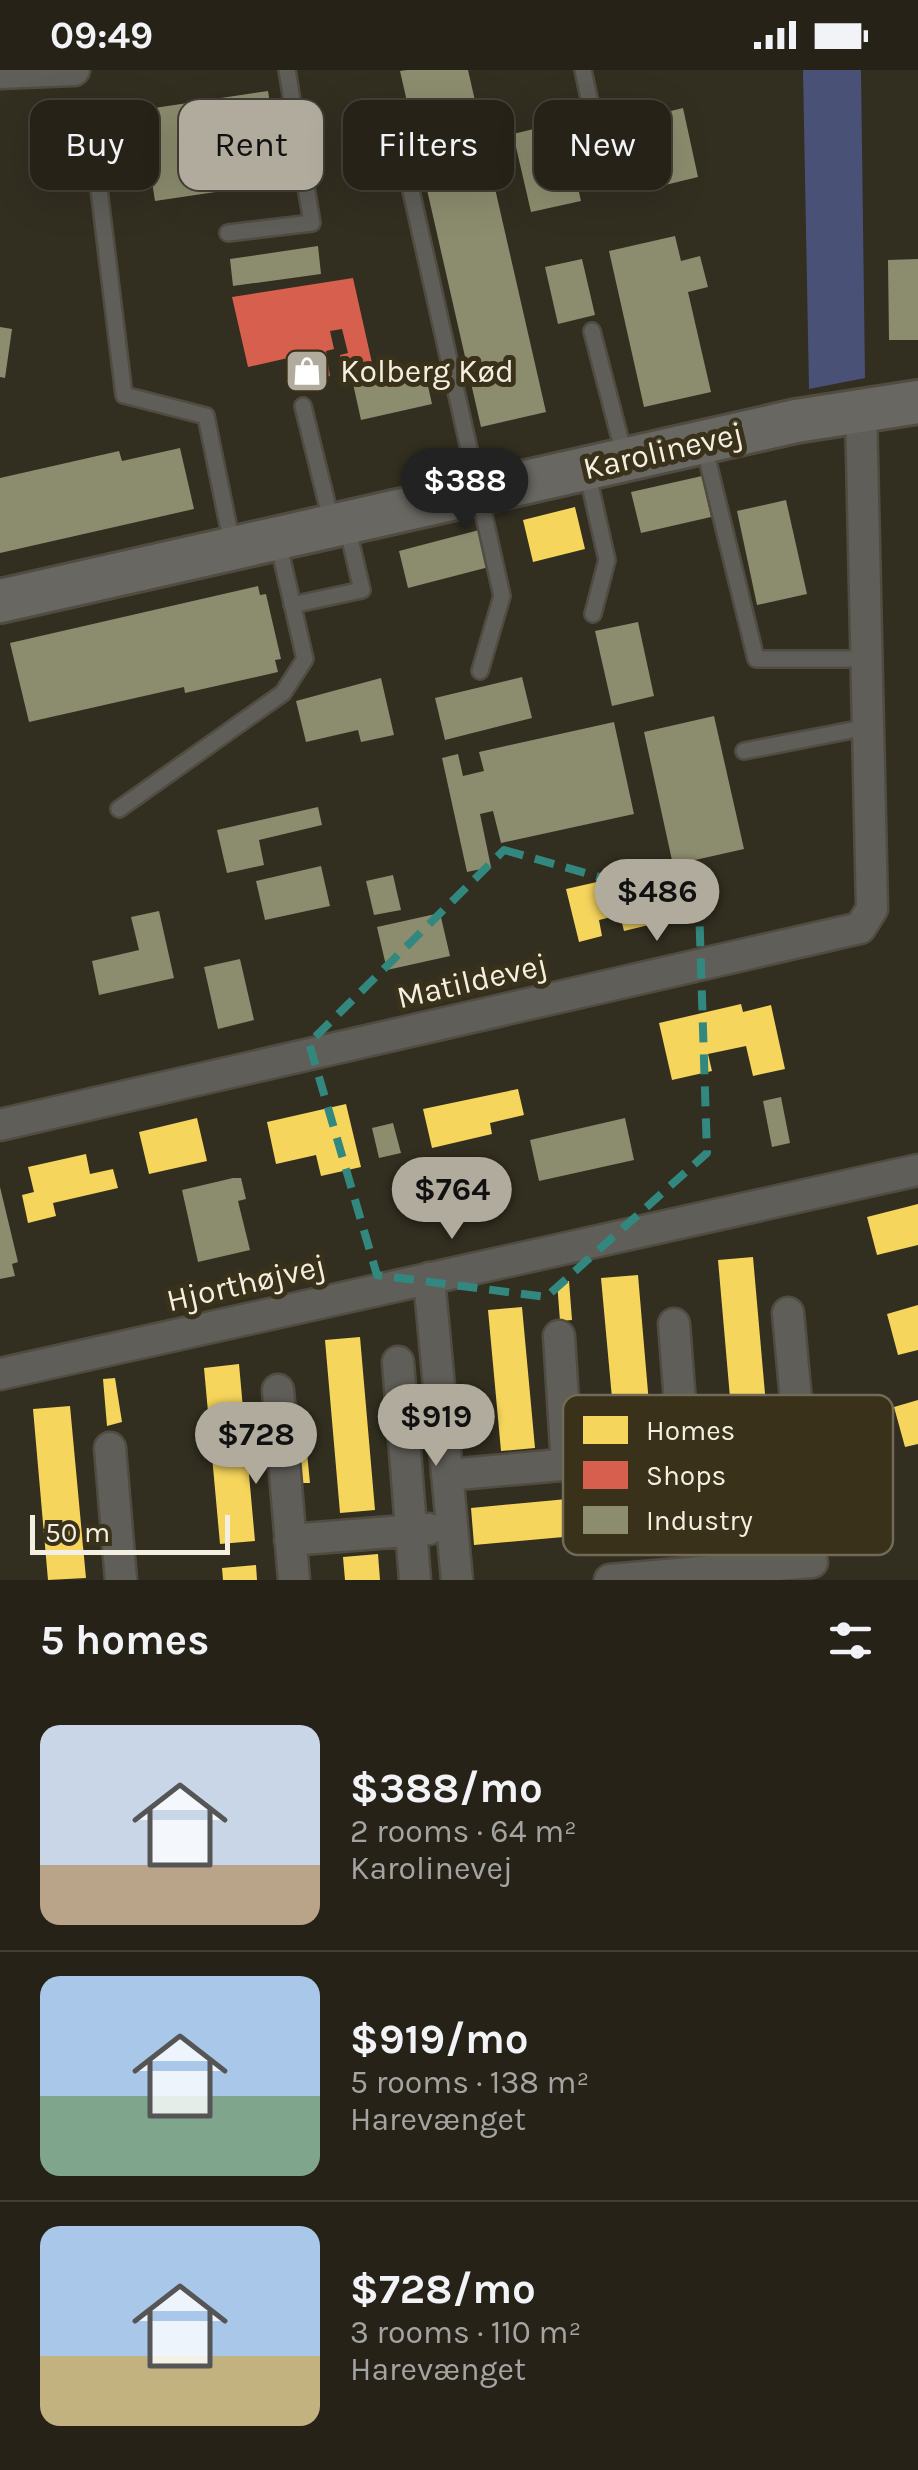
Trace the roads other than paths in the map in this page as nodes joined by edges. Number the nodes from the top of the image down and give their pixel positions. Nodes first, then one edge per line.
1 (74, 70) edge
2 (286, 70) edge
3 (584, 70) edge
4 (0, 73) edge
5 (590, 100) edge
6 (99, 190) edge
7 (410, 190) edge
8 (228, 233) dead end
9 (592, 331) dead end
10 (918, 402) edge
11 (303, 406) dead end
12 (860, 409) junction
13 (704, 442) junction
14 (606, 464) junction
15 (477, 493) junction
16 (339, 524) junction
17 (277, 538) junction
18 (233, 548) junction
19 (0, 601) edge
20 (292, 604) junction
21 (594, 614) dead end
22 (866, 659) junction
23 (480, 671) dead end
24 (868, 727) junction
25 (744, 751) dead end
26 (119, 810) dead end
27 (0, 1125) edge
28 (918, 1170) edge
29 (429, 1278) junction
30 (788, 1313) dead end
31 (674, 1324) dead end
32 (558, 1336) dead end
33 (398, 1362) dead end
34 (0, 1374) edge
35 (278, 1390) dead end
36 (679, 1395) edge
37 (796, 1395) edge
38 (563, 1416) edge
39 (110, 1448) dead end
40 (563, 1464) edge
41 (447, 1475) junction
42 (452, 1527) junction
43 (410, 1530) junction
44 (290, 1540) junction
45 (812, 1562) dead end
46 (121, 1580) edge
47 (294, 1580) edge
48 (414, 1580) edge
49 (456, 1580) edge
50 (610, 1580) edge

1 - 4 street
2 - 8 lane
3 - 5 lane
6 - 18 lane
7 - 15 lane
9 - 14 lane
10 - 12 street, Karolinevej
11 - 16 lane
12 - 13 street, Karolinevej
12 - 22 street, Matildevej
13 - 14 street, Karolinevej
13 - 22 lane
14 - 15 street, Karolinevej
14 - 21 lane
15 - 16 street, Karolinevej
15 - 23 lane
16 - 17 street, Karolinevej
16 - 20 lane
17 - 18 street, Karolinevej
17 - 20 lane
18 - 19 street, Karolinevej
20 - 26 lane
22 - 24 street, Matildevej
24 - 25 lane
24 - 27 street, Matildevej
28 - 29 street, Hjorthøjvej
29 - 34 street, Hjorthøjvej
29 - 41 street
30 - 37 street
31 - 36 street
32 - 38 street
33 - 43 street
35 - 44 street
39 - 46 street
40 - 41 street
41 - 42 street
42 - 43 street
42 - 49 street
43 - 44 street
43 - 48 street
44 - 47 street
45 - 50 street

